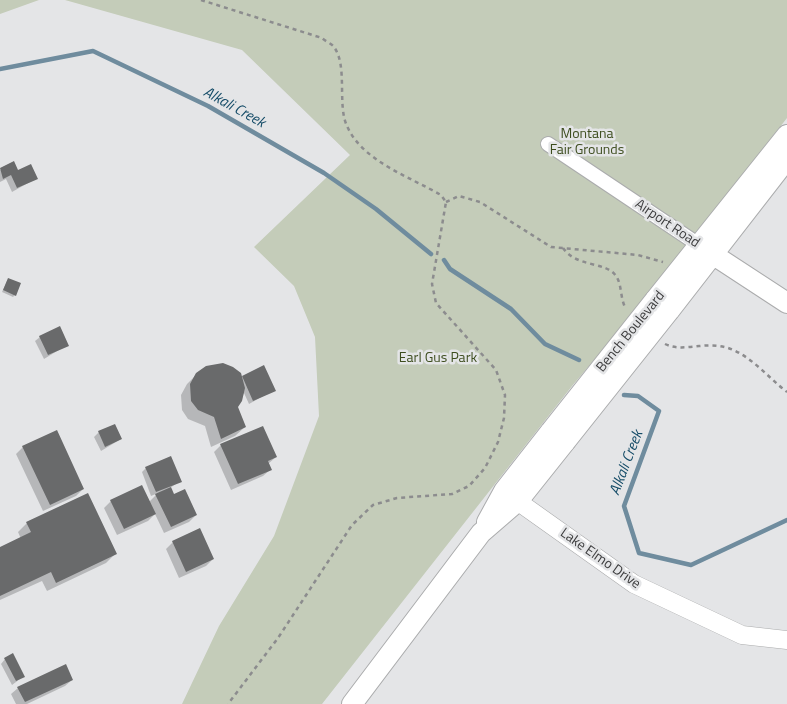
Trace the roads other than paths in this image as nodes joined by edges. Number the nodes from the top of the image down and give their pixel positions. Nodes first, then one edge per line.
1 (787, 135) edge
2 (548, 144) dead end
3 (787, 159) edge
4 (706, 250) junction
5 (787, 303) edge
6 (662, 306) junction
7 (511, 496) junction
8 (787, 640) edge
9 (352, 704) edge

1 - 4 main road, Bench Boulevard
2 - 4 street, Airport Road
3 - 4 main road
4 - 5 main road, Airport Road
4 - 6 main road
4 - 6 main road, Bench Boulevard
6 - 7 main road, bridge
7 - 8 street, Lake Elmo Drive
7 - 9 main road

